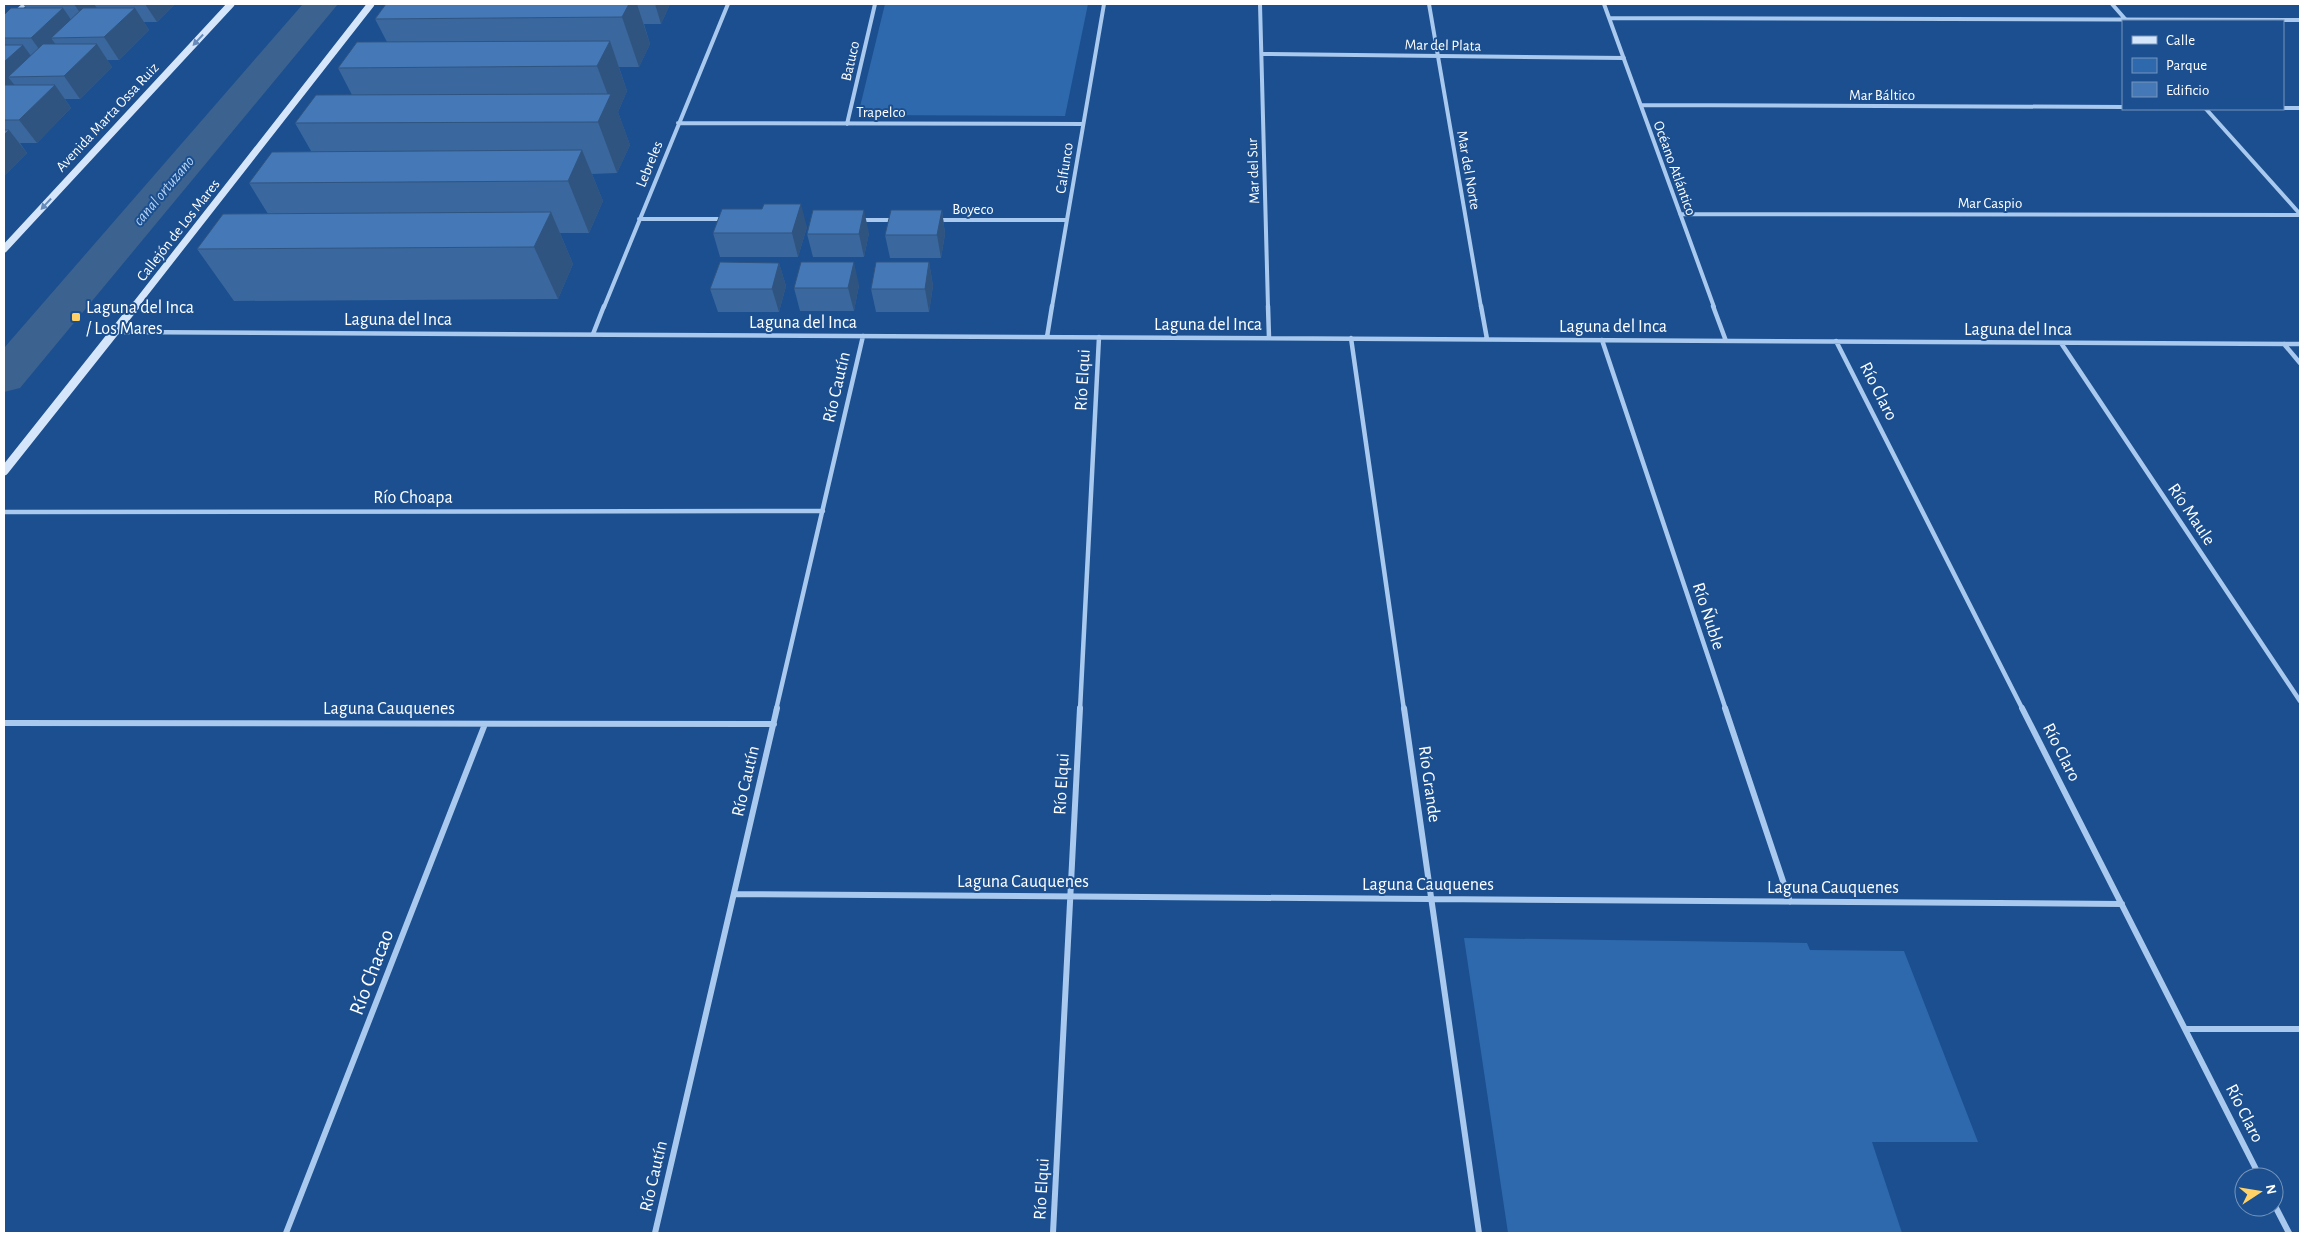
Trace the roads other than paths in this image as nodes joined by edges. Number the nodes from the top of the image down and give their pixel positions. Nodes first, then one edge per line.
1 (26, 4) edge
2 (231, 4) edge
3 (370, 4) edge
4 (728, 4) edge
5 (875, 4) edge
6 (1104, 4) edge
7 (1260, 4) edge
8 (1429, 4) edge
9 (1604, 4) edge
10 (2112, 4) edge
11 (11, 16) edge
12 (1609, 18) junction
13 (2126, 20) edge
14 (2300, 20) edge
15 (1262, 54) junction
16 (1438, 56) junction
17 (1624, 58) junction
18 (1641, 105) junction
19 (2122, 107) edge
20 (2284, 108) edge
21 (2300, 108) edge
22 (2207, 110) edge
23 (678, 123) junction
24 (846, 124) junction
25 (1083, 124) junction
26 (1680, 214) junction
27 (2300, 214) edge
28 (639, 219) junction
29 (728, 219) edge
30 (858, 220) edge
31 (898, 220) edge
32 (928, 220) edge
33 (1067, 220) junction
34 (4, 249) edge
35 (116, 332) junction
36 (593, 334) junction
37 (864, 336) junction
38 (1047, 337) junction
39 (1099, 337) junction
40 (1269, 338) junction
41 (1351, 338) junction
42 (1487, 339) junction
43 (1602, 340) junction
44 (1726, 340) junction
45 (1836, 341) junction
46 (2061, 343) junction
47 (2284, 344) junction
48 (2300, 344) edge
49 (2300, 363) edge
50 (4, 472) edge
51 (823, 510) junction
52 (4, 512) edge
53 (2300, 701) edge
54 (4, 723) edge
55 (486, 724) junction
56 (774, 724) junction
57 (734, 894) junction
58 (1071, 896) junction
59 (1431, 899) junction
60 (1790, 902) junction
61 (2122, 904) junction
62 (2186, 1029) junction
63 (2300, 1029) edge
64 (2255, 1167) edge
65 (2281, 1217) edge
66 (286, 1233) edge
67 (655, 1233) edge
68 (1053, 1233) edge
69 (1479, 1233) edge
70 (2289, 1233) edge

1 - 11 street
2 -> 34 street, Avenida Marta Ossa Ruiz
3 - 35 street, Callejón de Los Mares
4 - 23 street, Lebreles
5 - 24 street, Batuco
6 - 25 street, Calfunco
7 - 15 street, Mar del Sur
8 - 16 street, Mar del Norte
9 - 12 street, Océano Atlántico
10 - 13 street
12 - 13 street
12 - 17 street, Océano Atlántico
13 - 14 street
15 - 16 street, Mar del Plata
15 - 40 street, Mar del Sur
16 - 17 street, Mar del Plata
16 - 42 street, Mar del Norte
17 - 18 street, Océano Atlántico
18 - 19 street, Mar Báltico
18 - 26 street, Océano Atlántico
20 - 21 street
22 - 27 street
23 - 24 street, Trapelco
23 - 28 street, Lebreles
24 - 25 street, Trapelco
25 - 33 street, Calfunco
26 - 27 street, Mar Caspio
26 - 44 street, Océano Atlántico
28 - 29 street
28 - 36 street, Lebreles
30 - 31 street
32 - 33 street, Boyeco
33 - 38 street, Calfunco
35 - 36 street, Laguna del Inca
35 - 50 street, Callejón de Los Mares
36 - 37 street, Laguna del Inca
37 - 38 street, Laguna del Inca
37 - 51 street, Río Cautín
38 - 39 street, Laguna del Inca
39 - 40 street, Laguna del Inca
39 - 58 street, Río Elqui
40 - 41 street, Laguna del Inca
41 - 42 street, Laguna del Inca
41 - 59 street, Río Grande
42 - 43 street, Laguna del Inca
43 - 44 street, Laguna del Inca
43 - 60 street, Río Ñuble
44 - 45 street, Laguna del Inca
45 - 46 street, Laguna del Inca
45 - 61 street, Río Claro
46 - 47 street, Laguna del Inca
46 - 53 street, Río Maule
47 - 48 street, Laguna del Inca
47 - 49 street
51 - 52 street, Río Choapa
51 - 56 street, Río Cautín
54 - 55 street, Laguna Cauquenes
55 - 56 street, Laguna Cauquenes
55 - 66 street, Río Chacao
56 - 57 street, Río Cautín
57 - 58 street, Laguna Cauquenes
57 - 67 street, Río Cautín
58 - 59 street, Laguna Cauquenes
58 - 68 street, Río Elqui
59 - 60 street, Laguna Cauquenes
59 - 69 street, Río Grande
60 - 61 street, Laguna Cauquenes
61 - 62 street, Río Claro
62 - 63 street
62 - 64 street, Río Claro
65 - 70 street

